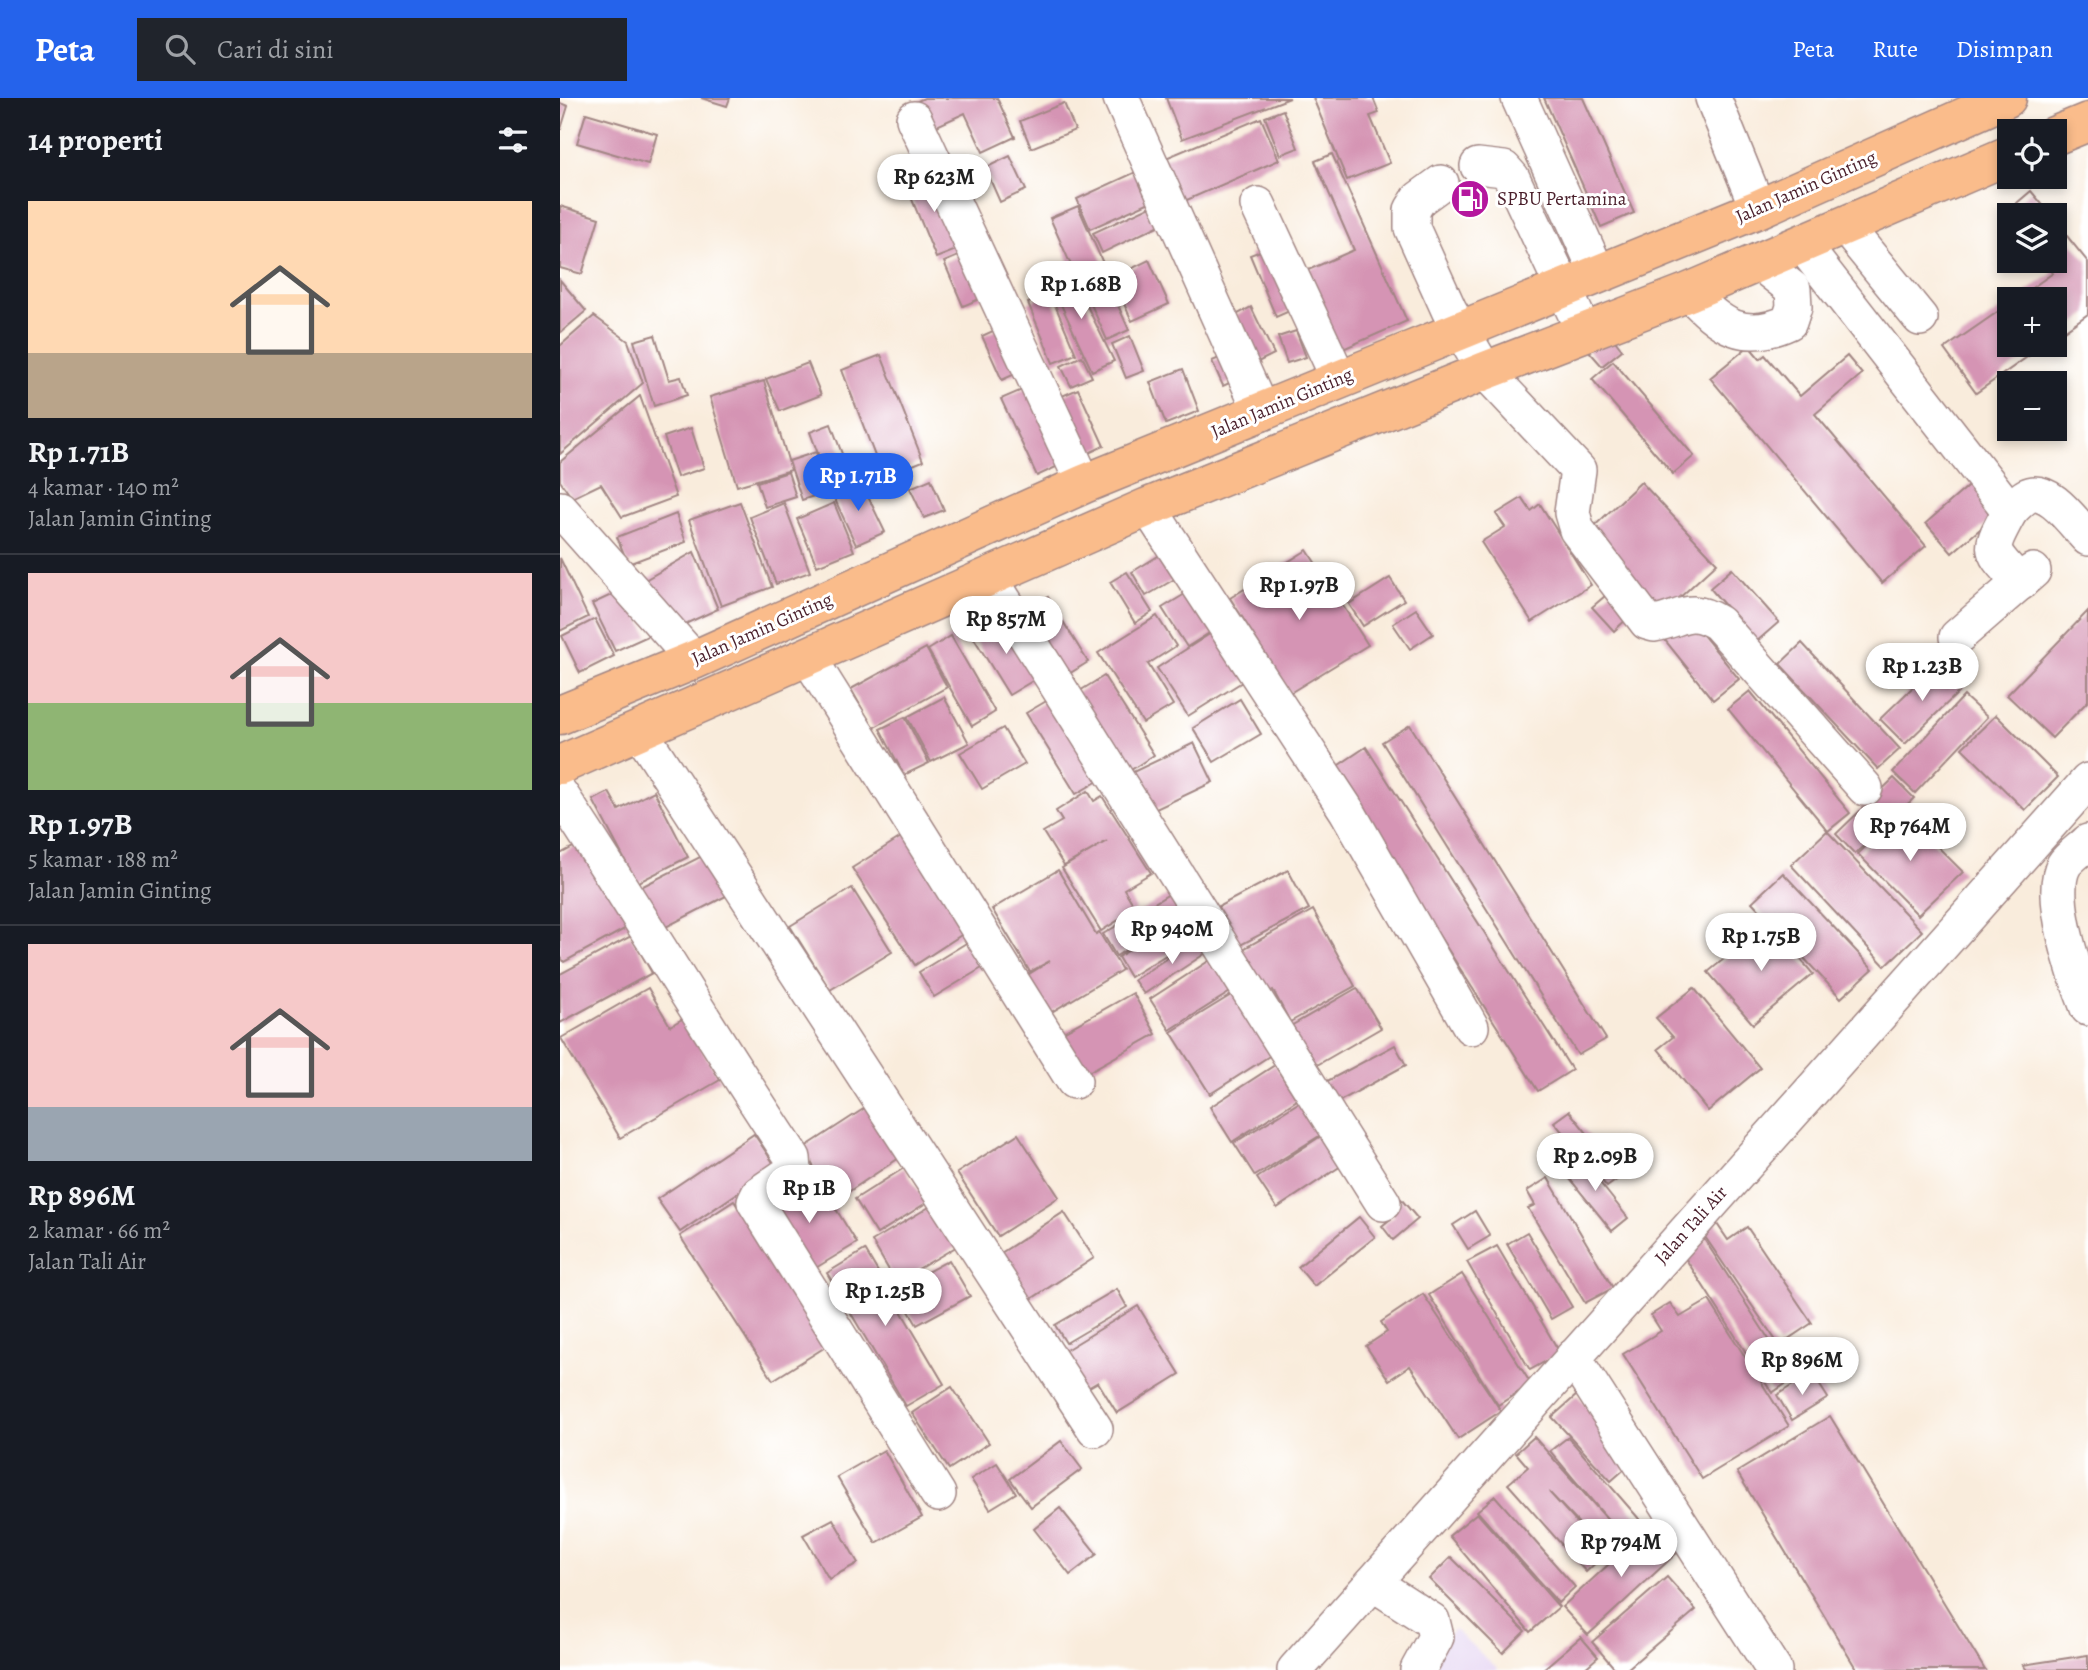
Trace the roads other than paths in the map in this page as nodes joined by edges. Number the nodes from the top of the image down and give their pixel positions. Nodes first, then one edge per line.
1 (1121, 98) edge
2 (1519, 98) edge
3 (1713, 98) edge
4 (2007, 98) edge
5 (914, 119) dead end
6 (2088, 122) edge
7 (2067, 131) edge
8 (1997, 160) edge
9 (1478, 166) dead end
10 (1441, 183) dead end
11 (1258, 205) dead end
12 (1758, 209) junction
13 (1844, 225) junction
14 (1802, 244) junction
15 (1760, 263) junction
16 (1598, 274) junction
17 (1562, 290) junction
18 (1689, 292) junction
19 (1920, 318) dead end
20 (1464, 331) junction
21 (1584, 332) junction
22 (1485, 370) junction
23 (1339, 379) junction
24 (1262, 412) junction
25 (1084, 484) junction
26 (1148, 507) junction
27 (560, 509) edge
28 (2010, 511) junction
29 (2088, 538) edge
30 (989, 578) junction
31 (1957, 637) dead end
32 (809, 658) junction
33 (694, 660) junction
34 (560, 715) edge
35 (639, 730) junction
36 (560, 765) edge
37 (2088, 781) edge
38 (1865, 788) dead end
39 (560, 794) edge
40 (2076, 818) edge
41 (2088, 842) edge
42 (2088, 1008) edge
43 (1472, 1027) dead end
44 (1074, 1081) dead end
45 (1383, 1203) dead end
46 (1573, 1357) junction
47 (1095, 1429) dead end
48 (938, 1494) dead end
49 (1373, 1583) junction
50 (1295, 1670) edge
51 (1418, 1670) edge
52 (1774, 1670) edge

1 - 24 street
2 - 16 street
3 - 12 street
4 - 12 highway, Jalan Jamin Ginting
5 - 25 street
6 - 7 highway
8 - 13 highway
9 - 17 street
10 - 20 street
11 - 23 street
12 - 16 highway, Jalan Jamin Ginting
13 - 14 highway
13 - 19 street
14 - 15 highway
14 - 28 street
15 - 18 highway
15 - 18 street
16 - 17 highway, Jalan Jamin Ginting
17 - 20 highway, Jalan Jamin Ginting
17 - 21 street
18 - 21 highway
20 - 22 street
20 - 23 highway, Jalan Jamin Ginting
21 - 22 highway
22 - 26 highway
22 - 38 street
23 - 24 highway, Jalan Jamin Ginting
24 - 25 highway, Jalan Jamin Ginting
25 - 33 highway, Jalan Jamin Ginting
26 - 30 highway
26 - 43 street
27 - 33 street
28 - 29 street
28 - 31 street
30 - 32 highway
30 - 45 street
32 - 35 highway
32 - 44 street
33 - 34 highway, Jalan Jamin Ginting
35 - 36 highway
35 - 47 street
37 - 40 street, Jalan Tali Air
39 - 48 street
40 - 46 street, Jalan Tali Air
41 - 42 street
46 - 49 street, Jalan Tali Air
46 - 52 street
49 - 50 street, Jalan Tali Air
49 - 51 street

